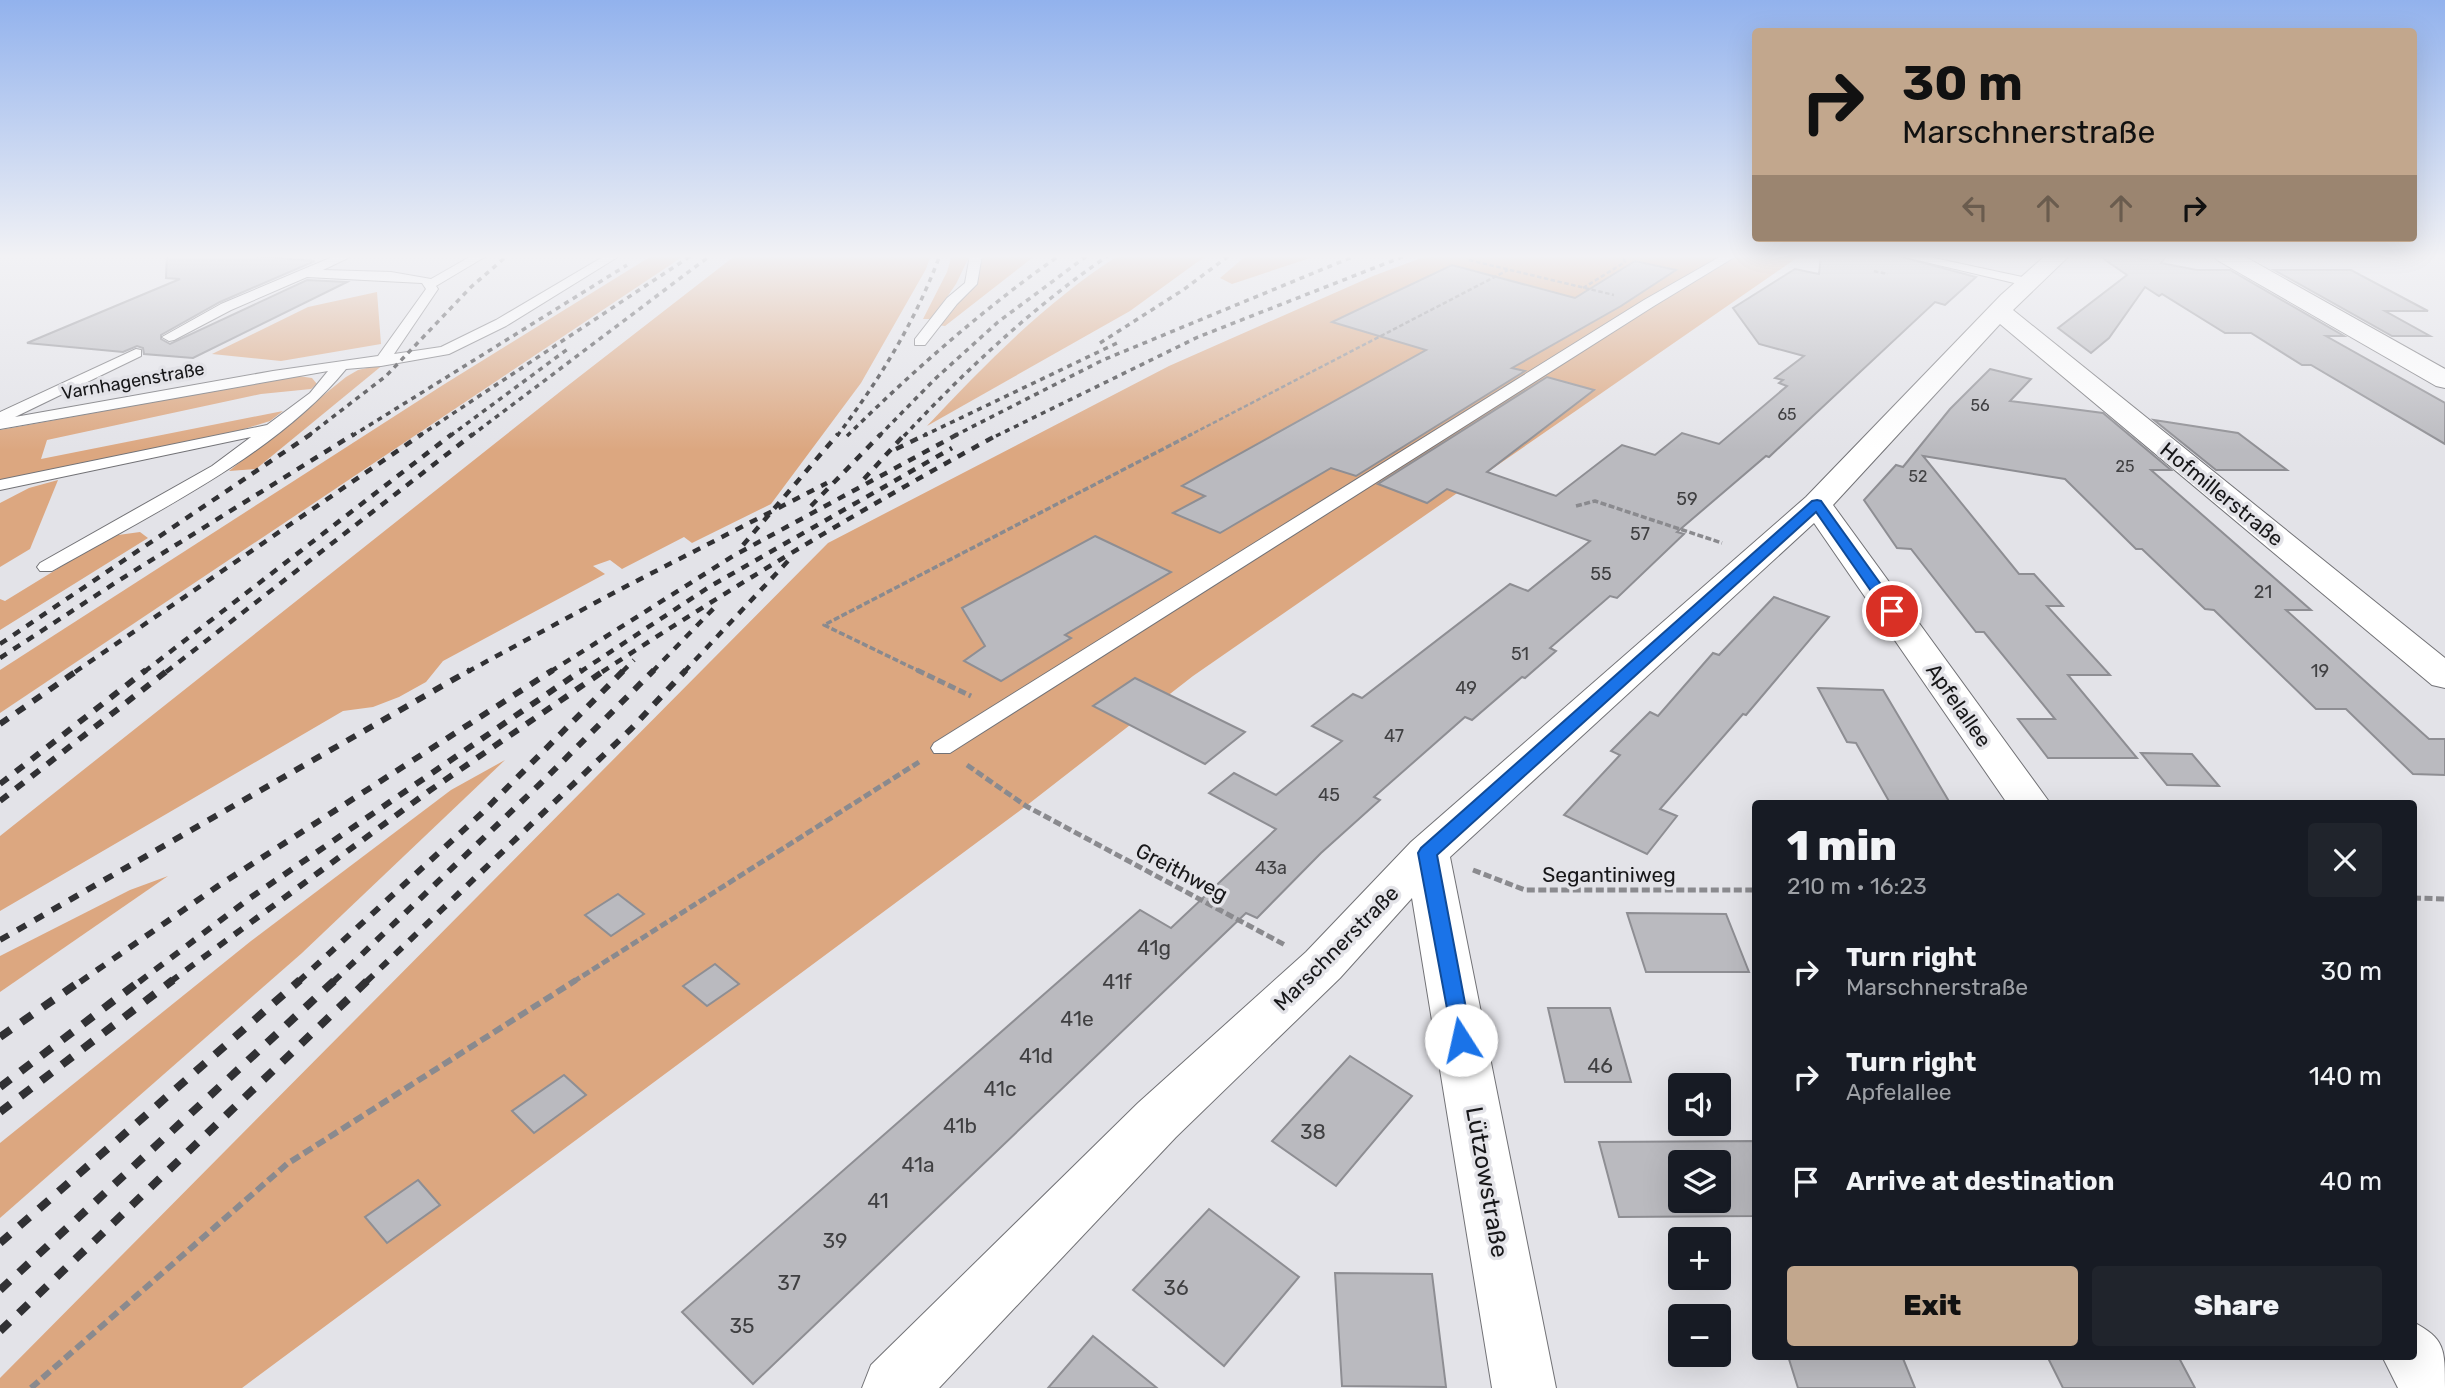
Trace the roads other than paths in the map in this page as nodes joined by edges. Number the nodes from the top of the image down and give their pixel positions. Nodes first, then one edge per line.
1 (202, 320) edge
2 (411, 320) edge
3 (505, 320) edge
4 (937, 320) edge
5 (1622, 320) edge
6 (1991, 320) edge
7 (2039, 320) edge
8 (2339, 320) edge
9 (169, 337) dead end
10 (920, 342) dead end
11 (136, 353) dead end
12 (381, 362) junction
13 (340, 367) junction
14 (2445, 380) edge
15 (0, 418) edge
16 (0, 424) edge
17 (270, 428) junction
18 (4, 485) edge
19 (1817, 504) junction
20 (46, 567) dead end
21 (2445, 677) edge
22 (942, 748) road end
23 (2026, 800) edge
24 (1427, 853) junction
25 (2417, 1360) edge
26 (894, 1388) edge
27 (1524, 1388) edge
28 (2437, 1388) edge

1 - 9 lane
2 - 12 lane
3 - 12 lane, Varnhagenstraße
4 - 10 lane
5 - 22 lane
6 - 19 street, Marschnerstraße
7 - 21 street, Hofmillerstraße
8 - 14 street
11 - 15 lane
12 - 13 lane, Varnhagenstraße
13 - 16 lane, Varnhagenstraße
13 - 17 lane
17 - 18 lane
17 - 20 lane
19 - 23 street, Apfelallee
19 - 24 street, Marschnerstraße
24 - 26 street, Marschnerstraße
24 - 27 street, Lützowstraße
25 - 28 street

